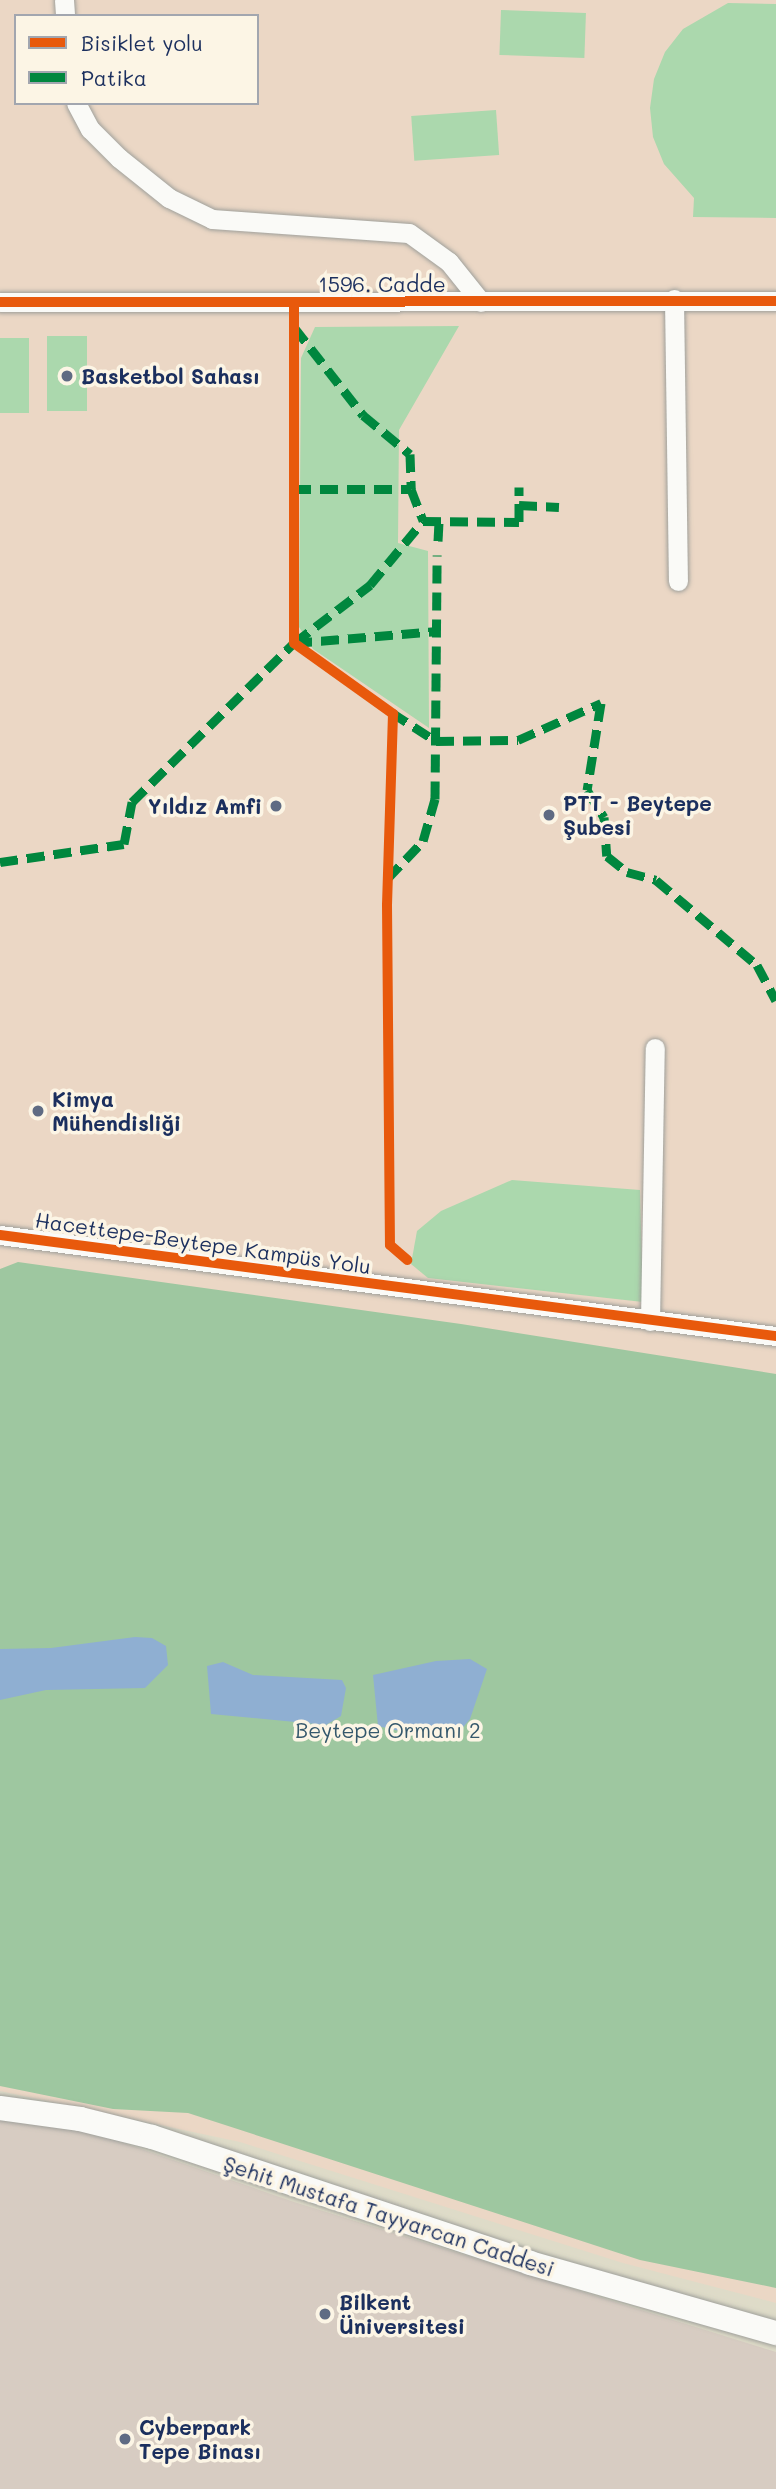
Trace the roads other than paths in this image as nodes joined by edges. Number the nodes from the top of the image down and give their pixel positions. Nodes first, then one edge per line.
1 (77, 105) edge
2 (772, 298) edge
3 (674, 299) junction
4 (1, 302) edge
5 (481, 302) junction
6 (678, 581) dead end
7 (656, 1048) dead end
8 (0, 1235) edge
9 (650, 1321) junction
10 (776, 1336) edge
11 (0, 2108) edge
12 (776, 2333) edge

1 - 5 street
2 - 3 street, 1596. Cadde
3 - 5 street, 1596. Cadde
3 - 6 street
4 - 5 street, 1596. Cadde
7 - 9 street
8 - 9 street, Hacettepe-Beytepe Kampüs Yolu
9 - 10 street, Hacettepe-Beytepe Kampüs Yolu
11 - 12 main road, Şehit Mustafa Tayyarcan Caddesi

